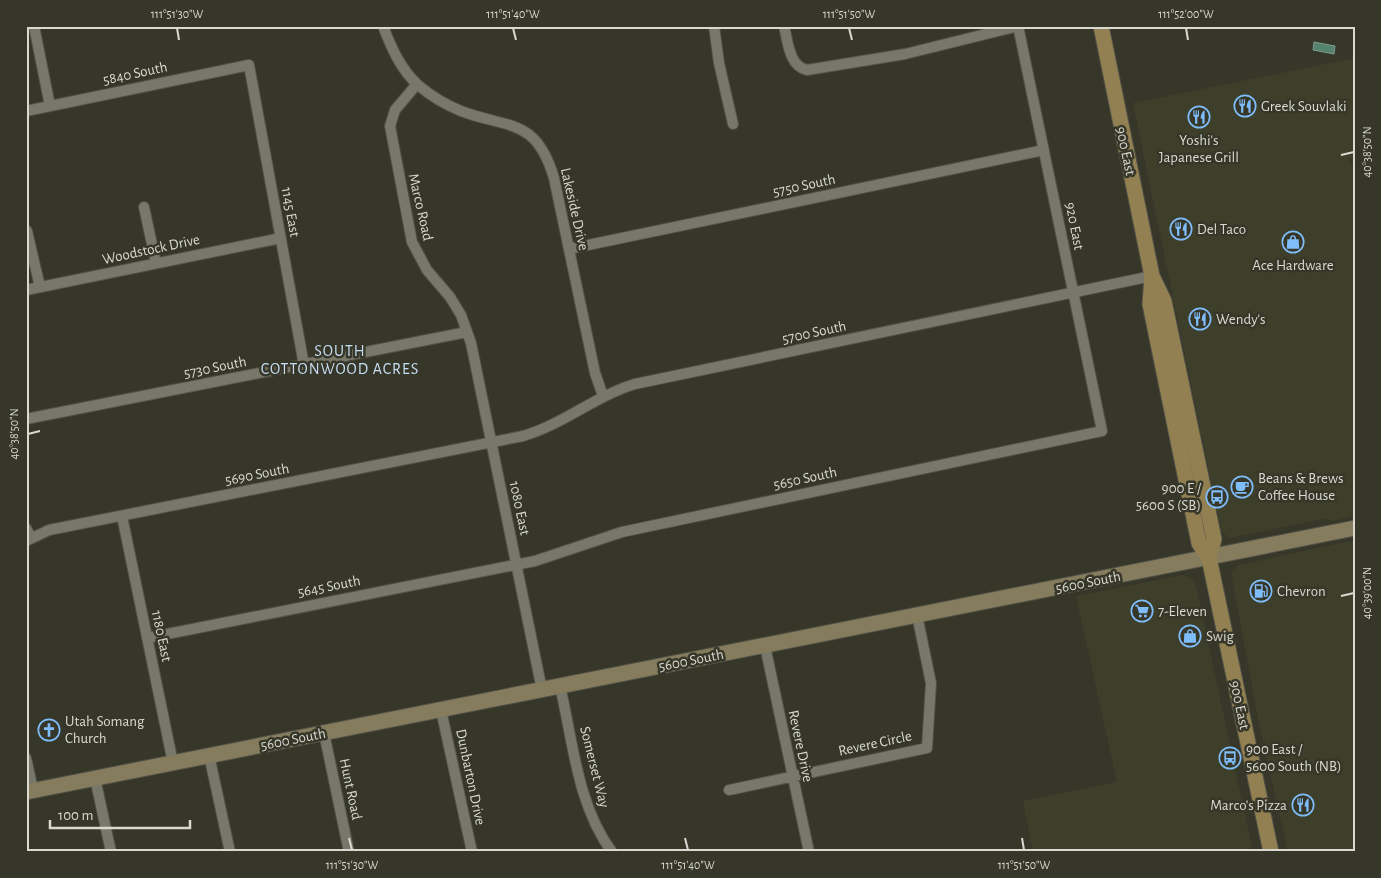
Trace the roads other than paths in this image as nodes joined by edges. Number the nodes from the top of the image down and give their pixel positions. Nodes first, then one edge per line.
1 (34, 26) edge
2 (383, 26) edge
3 (714, 26) edge
4 (784, 26) edge
5 (1018, 26) edge
6 (1101, 26) edge
7 (249, 65) joint
8 (417, 84) junction
9 (50, 106) junction
10 (26, 111) edge
11 (733, 124) dead end
12 (1044, 150) junction
13 (144, 207) dead end
14 (27, 231) edge
15 (281, 238) junction
16 (569, 249) junction
17 (156, 263) junction
18 (1152, 276) junction
19 (40, 287) junction
20 (26, 290) edge
21 (1073, 293) junction
22 (467, 332) junction
23 (304, 365) junction
24 (603, 396) junction
25 (26, 419) edge
26 (1102, 431) joint
27 (491, 443) junction
28 (122, 516) junction
29 (26, 528) edge
30 (1355, 528) edge
31 (29, 540) edge
32 (1209, 558) junction
33 (517, 565) junction
34 (918, 615) junction
35 (147, 638) junction
36 (765, 646) junction
37 (560, 686) junction
38 (542, 690) junction
39 (440, 710) junction
40 (324, 733) junction
41 (209, 756) junction
42 (26, 758) edge
43 (173, 763) junction
44 (792, 776) junction
45 (95, 778) junction
46 (729, 790) dead end
47 (30, 791) edge
48 (110, 852) edge
49 (230, 852) edge
50 (349, 852) edge
51 (472, 852) edge
52 (612, 852) edge
53 (809, 852) edge
54 (1272, 852) edge

1 - 9 street
2 - 8 street, Lakeside Drive
3 - 11 street
4 - 5 street
5 - 12 street, 920 East
6 - 18 main road, 900 East
7 - 9 street, 5840 South
7 - 15 street, 1145 East
8 - 16 street, Lakeside Drive
8 - 22 street, Marco Road
9 - 10 street, 5840 South
12 - 16 street, 5750 South
12 - 21 street, 920 East
13 - 17 street
14 - 19 street
15 - 17 street, Woodstock Drive
15 - 23 street, 1145 East
16 - 24 street, Lakeside Drive
17 - 19 street, Woodstock Drive
18 - 21 street, 5700 South
18 - 32 main road, 900 East
19 - 20 street, Woodstock Drive
21 - 24 street, 5700 South
21 - 26 street, 920 East
22 - 23 street, 5730 South
22 - 27 street, 1080 East
23 - 25 street, 5730 South
24 - 27 street, 5700 South
26 - 33 street, 5650 South
27 - 28 street, 5690 South
27 - 33 street, 1080 East
28 - 31 street, 5690 South
28 - 35 street, 1180 East
29 - 31 street
30 - 32 main road, 5600 South
32 - 34 main road, 5600 South
32 - 54 main road, 900 East
33 - 35 street, 5645 South
33 - 38 street, 1080 East
34 - 36 main road, 5600 South
34 - 44 street, Revere Circle
35 - 43 street, 1180 East
36 - 37 main road, 5600 South
36 - 44 street, Revere Drive
37 - 38 main road, 5600 South
37 - 52 street, Somerset Way
38 - 39 main road, 5600 South
39 - 40 main road, 5600 South
39 - 51 street, Dunbarton Drive
40 - 41 main road, 5600 South
40 - 50 street, Hunt Road
41 - 43 main road, 5600 South
41 - 49 street
42 - 47 street
43 - 45 main road, 5600 South
44 - 46 street, Revere Circle
44 - 53 street, Revere Drive
45 - 47 main road, 5600 South
45 - 48 street

